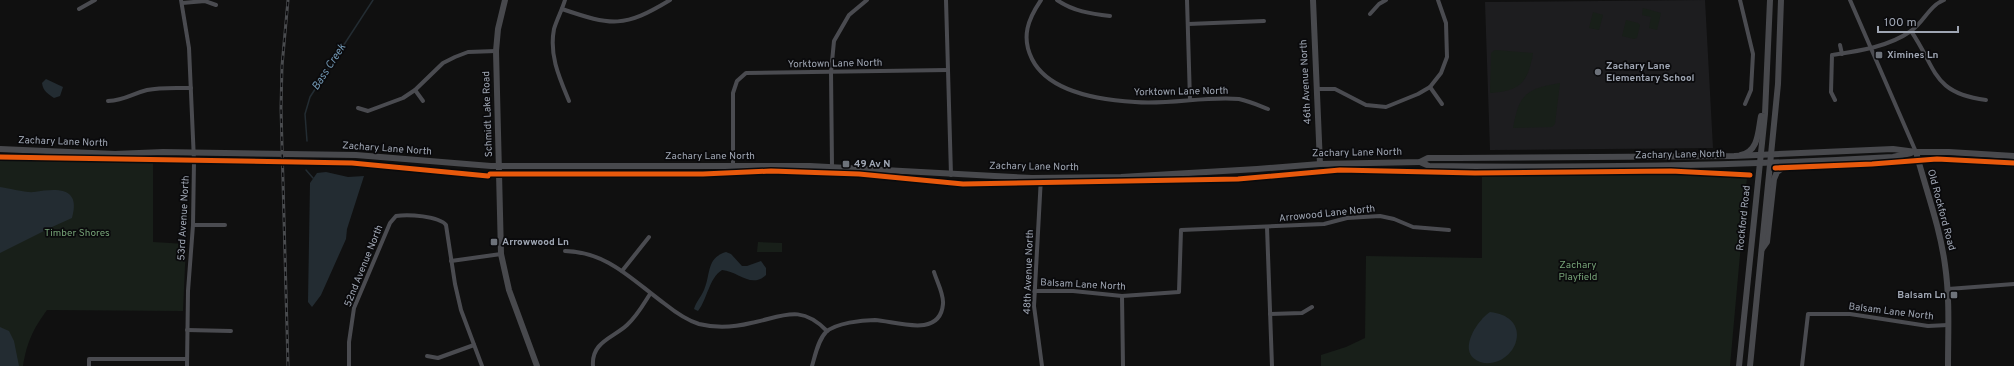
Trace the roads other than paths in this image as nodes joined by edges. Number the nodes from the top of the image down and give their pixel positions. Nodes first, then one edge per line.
1 (95, 0) edge
2 (505, 0) edge
3 (565, 0) edge
4 (670, 0) edge
5 (867, 0) edge
6 (946, 0) edge
7 (1041, 0) edge
8 (1057, 0) edge
9 (1187, 0) edge
10 (1312, 0) edge
11 (1386, 0) edge
12 (1438, 0) edge
13 (1740, 0) edge
14 (1770, 0) edge
15 (1781, 0) edge
16 (1850, 0) edge
17 (1944, 0) edge
18 (182, 2) edge
19 (216, 5) dead end
20 (79, 9) dead end
21 (562, 9) junction
22 (1370, 14) dead end
23 (1110, 16) dead end
24 (1264, 21) dead end
25 (1188, 24) junction
26 (1911, 31) junction
27 (1840, 45) dead end
28 (1872, 49) junction
29 (496, 51) junction
30 (1842, 54) junction
31 (948, 70) junction
32 (830, 72) junction
33 (1430, 87) junction
34 (191, 88) junction
35 (1316, 89) junction
36 (415, 90) junction
37 (1766, 95) junction
38 (1190, 100) junction
39 (1835, 100) dead end
40 (1986, 100) dead end
41 (108, 101) dead end
42 (569, 101) dead end
43 (423, 102) dead end
44 (1442, 104) dead end
45 (1745, 104) dead end
46 (358, 108) dead end
47 (1268, 109) dead end
48 (0, 149) edge
49 (1857, 150) junction
50 (194, 152) junction
51 (1916, 152) junction
52 (1771, 154) junction
53 (1760, 155) junction
54 (1734, 156) junction
55 (2014, 156) edge
56 (1857, 159) junction
57 (1420, 162) junction
58 (1791, 162) junction
59 (1770, 163) junction
60 (1320, 164) junction
61 (1759, 164) junction
62 (500, 166) junction
63 (733, 166) junction
64 (832, 167) junction
65 (951, 175) junction
66 (1040, 178) junction
67 (193, 225) junction
68 (225, 225) dead end
69 (1267, 227) junction
70 (1449, 230) dead end
71 (649, 237) dead end
72 (565, 251) dead end
73 (1761, 251) junction
74 (501, 254) junction
75 (451, 261) junction
76 (622, 271) junction
77 (934, 272) dead end
78 (2014, 284) edge
79 (1948, 289) junction
80 (1034, 291) junction
81 (1179, 292) joint
82 (650, 294) junction
83 (1122, 296) junction
84 (1312, 307) dead end
85 (1270, 314) junction
86 (1948, 325) junction
87 (187, 330) junction
88 (231, 330) dead end
89 (827, 331) junction
90 (474, 345) junction
91 (427, 356) dead end
92 (187, 359) junction
93 (89, 366) edge
94 (187, 366) edge
95 (349, 366) edge
96 (482, 366) edge
97 (537, 366) edge
98 (593, 366) edge
99 (812, 366) edge
100 (1042, 366) edge
101 (1123, 366) edge
102 (1272, 366) edge
103 (1739, 366) edge
104 (1750, 366) edge
105 (1802, 366) edge
106 (1948, 366) edge

1 - 20 street
2 - 29 street, Schmidt Lake Road
3 - 21 street
4 - 21 street
5 - 32 street
6 - 31 street
7 - 38 street, Yorktown Lane North
8 - 23 street
9 - 25 street
10 - 35 street, 46th Avenue North
11 - 22 street
12 - 33 street
13 - 45 street
14 - 37 street, Rockford Road
15 - 52 street, Rockford Road
16 - 28 street, Old Rockford Road
17 - 26 street
18 - 19 street
18 - 34 street, 53rd Avenue North
21 - 42 street
24 - 25 street
25 - 38 street
26 - 28 street
26 - 40 street
27 - 30 street
28 - 30 street
28 - 51 street, Old Rockford Road
29 - 36 street
29 - 62 street, Schmidt Lake Road
30 - 39 street
31 - 32 street, Yorktown Lane North
31 - 65 street
32 - 63 street, Yorktown Lane North
32 - 64 street
33 - 35 street
33 - 44 street
34 - 41 street
34 - 50 street, 53rd Avenue North
35 - 60 street, 46th Avenue North
36 - 43 street
36 - 46 street
37 - 53 street, Rockford Road
37 - 54 street
38 - 47 street, Yorktown Lane North
48 - 50 street, Zachary Lane North
49 - 51 street, Zachary Lane North
49 - 52 street, Zachary Lane North
49 - 56 street
50 - 62 street, Zachary Lane North
50 - 67 street, 53rd Avenue North
51 - 55 street, Zachary Lane North
51 - 56 street, Zachary Lane North
51 - 79 street, Old Rockford Road
52 - 53 street, Zachary Lane North
52 - 59 street, Rockford Road
53 - 54 street, Zachary Lane North
53 - 61 street, Rockford Road
54 - 57 street, Zachary Lane North
56 - 58 street, Zachary Lane North
57 - 60 street, Zachary Lane North
57 - 61 street, Zachary Lane North
58 - 59 street, Zachary Lane North
58 - 73 street
59 - 61 street, Zachary Lane North
59 - 73 street, Rockford Road
60 - 66 street, Zachary Lane North
61 - 103 street, Rockford Road
62 - 63 street, Zachary Lane North
62 - 74 street, Schmidt Lake Road
63 - 64 street, Zachary Lane North
64 - 65 street, Zachary Lane North
65 - 66 street, Zachary Lane North
66 - 80 street, 48th Avenue North
67 - 68 street
67 - 87 street, 53rd Avenue North
69 - 70 street, Arrowood Lane North
69 - 81 street, Arrowood Lane North
69 - 85 street
71 - 76 street
72 - 76 street
73 - 104 street, Rockford Road
74 - 75 street
74 - 97 street, Schmidt Lake Road
75 - 90 street
75 - 95 street, 52nd Avenue North
76 - 82 street
77 - 89 street
78 - 79 street
79 - 86 street, Old Rockford Road
80 - 83 street, Balsam Lane North
80 - 100 street, 48th Avenue North
81 - 83 street, Balsam Lane North
82 - 89 street
82 - 98 street
83 - 101 street
84 - 85 street
85 - 102 street
86 - 105 street, Balsam Lane North
86 - 106 street, Old Rockford Road
87 - 88 street
87 - 92 street, 53rd Avenue North
89 - 99 street
90 - 91 street
90 - 96 street
92 - 93 street
92 - 94 street, 53rd Avenue North

